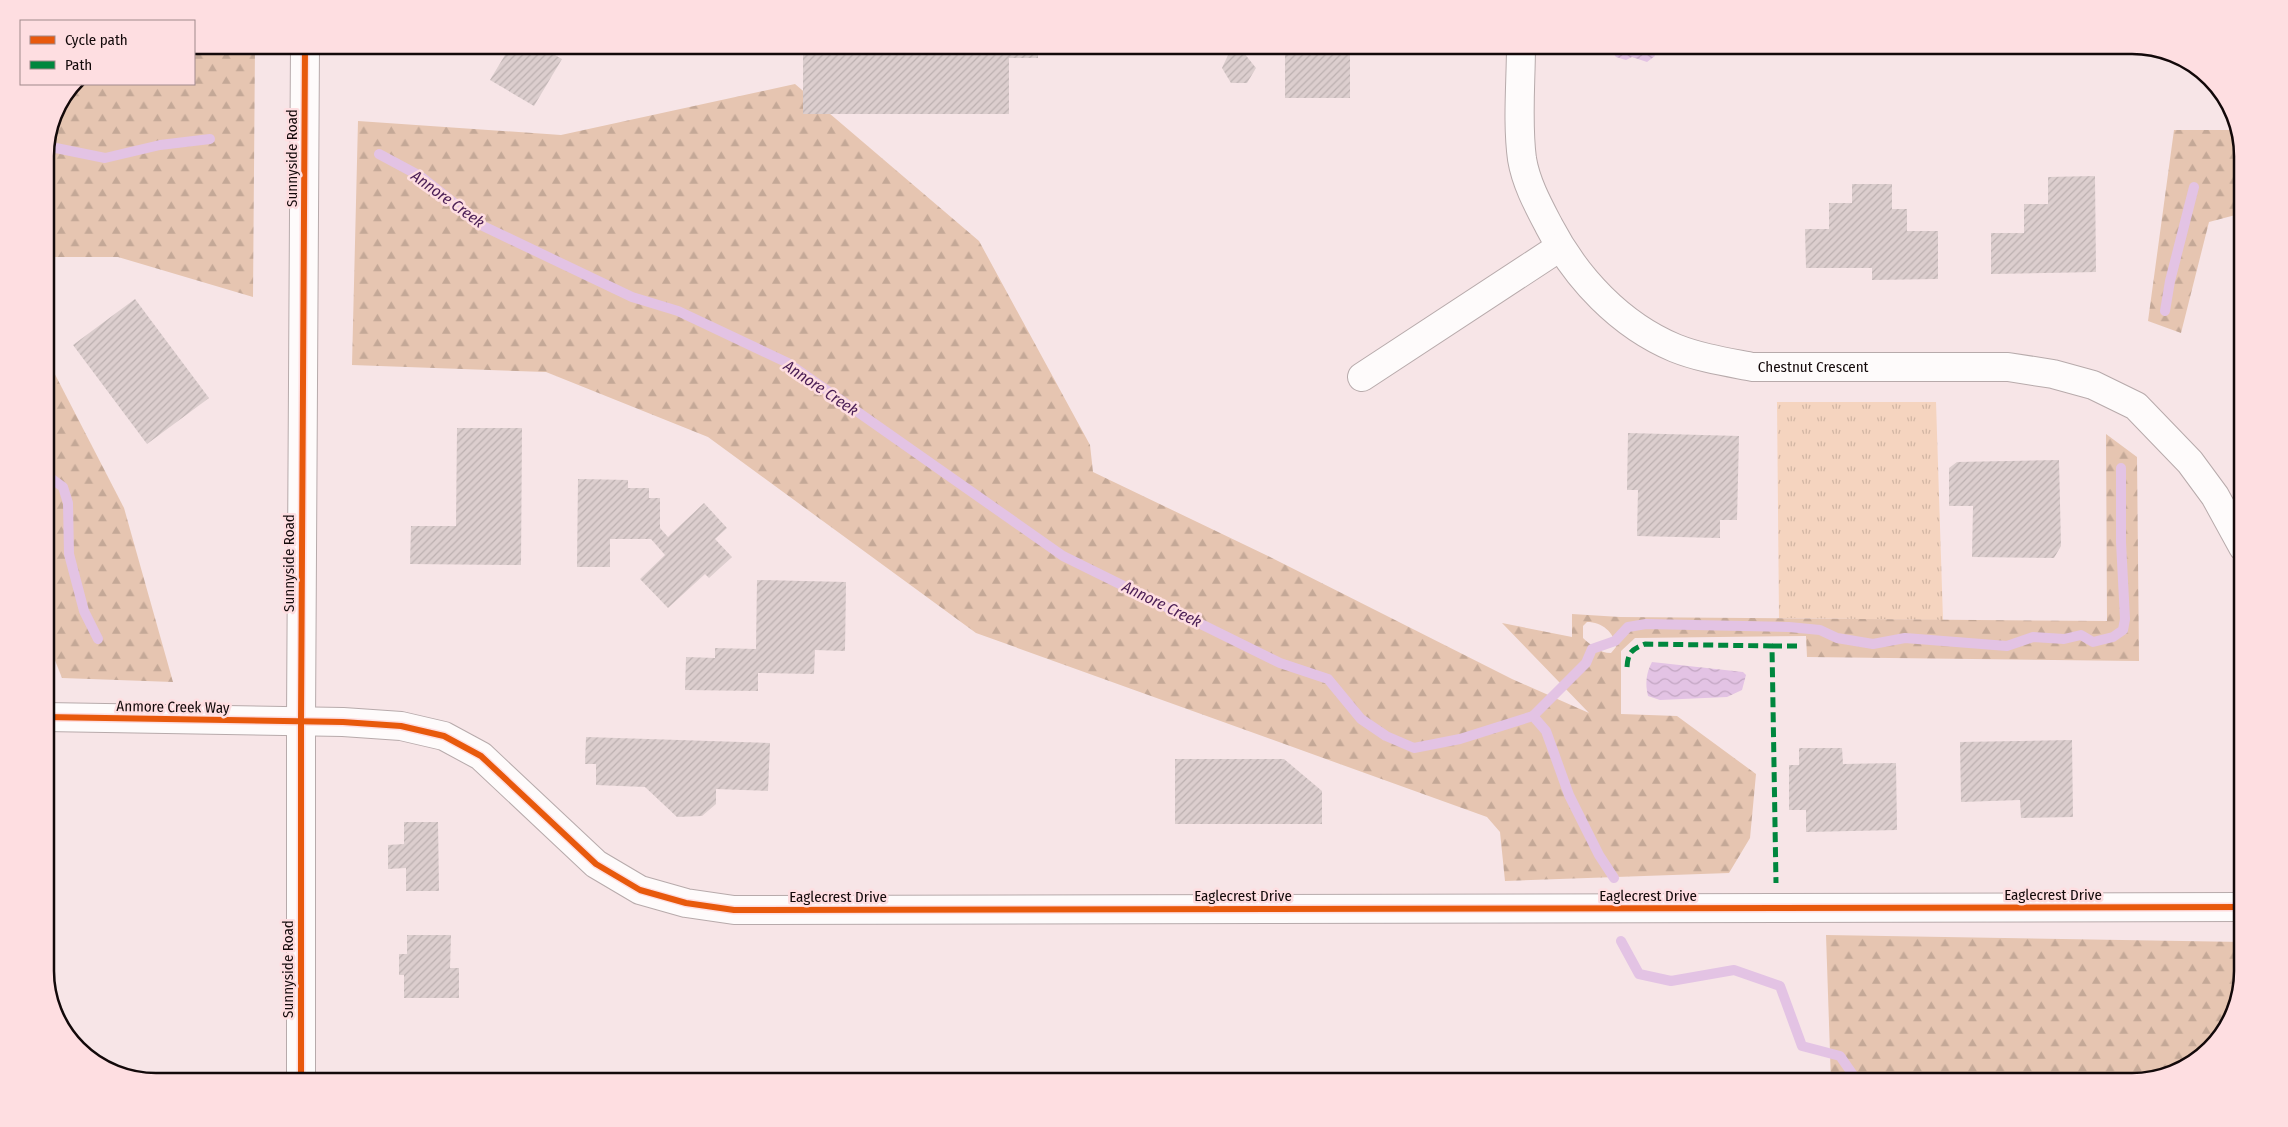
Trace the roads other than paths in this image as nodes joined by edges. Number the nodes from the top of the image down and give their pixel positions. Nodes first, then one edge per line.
1 (305, 54) edge
2 (1521, 54) edge
3 (1560, 247) junction
4 (1362, 377) dead end
5 (2234, 531) edge
6 (54, 717) edge
7 (301, 721) junction
8 (2234, 907) edge
9 (301, 1073) edge

1 - 7 street, Sunnyside Road
2 - 3 street, Chestnut Crescent
3 - 4 street
3 - 5 street, Chestnut Crescent
6 - 7 street, Anmore Creek Way
7 - 8 street, Eaglecrest Drive
7 - 9 street, Sunnyside Road

